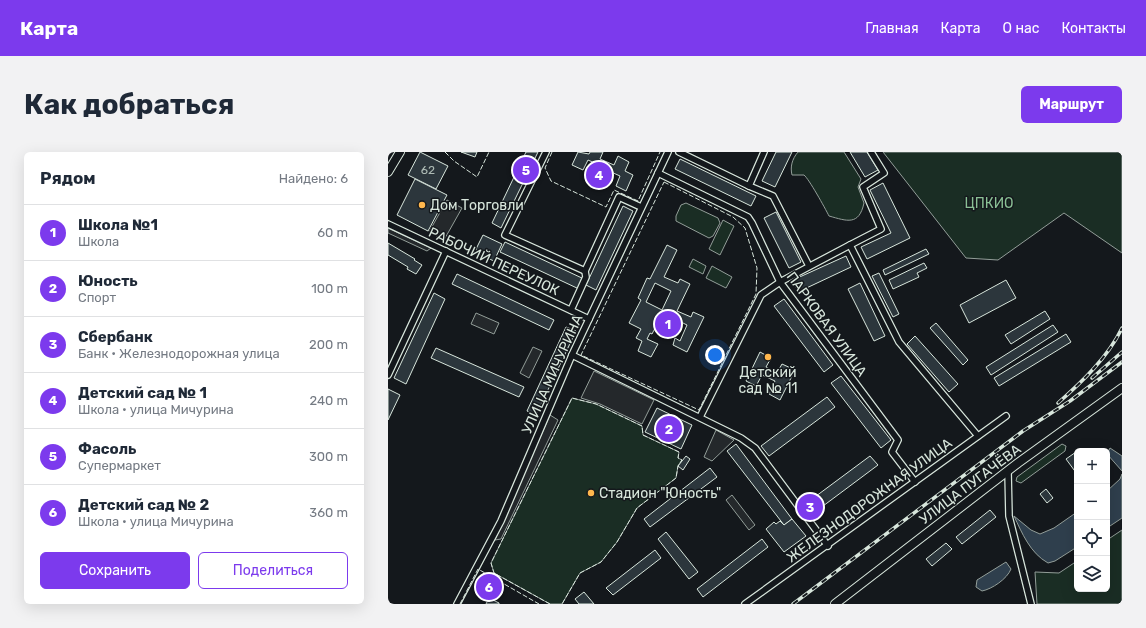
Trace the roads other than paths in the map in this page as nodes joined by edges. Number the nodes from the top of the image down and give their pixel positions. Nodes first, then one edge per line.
1 (400, 152) edge
2 (546, 152) edge
3 (668, 152) edge
4 (679, 152) edge
5 (764, 152) edge
6 (871, 152) edge
7 (388, 172) edge
8 (658, 173) junction
9 (749, 186) junction
10 (641, 208) junction
11 (388, 224) edge
12 (850, 245) junction
13 (446, 252) junction
14 (809, 266) junction
15 (585, 271) junction
16 (780, 282) junction
17 (571, 310) junction
18 (589, 319) junction
19 (572, 356) junction
20 (388, 375) edge
21 (1122, 388) edge
22 (1006, 416) dead end
23 (700, 417) junction
24 (978, 436) junction
25 (1008, 471) junction
26 (915, 482) junction
27 (828, 546) junction
28 (456, 604) edge
29 (745, 604) edge
30 (835, 604) edge
31 (1031, 604) edge

1 - 7 street
2 - 15 street
3 - 8 street, УЛИЦА МИЧУРИНА
4 - 9 street
5 - 9 street
6 - 12 street
8 - 10 street, УЛИЦА МИЧУРИНА
8 - 16 street, ПАРКОВАЯ УЛИЦА
9 - 14 street
10 - 15 street
10 - 18 street, УЛИЦА МИЧУРИНА
11 - 13 street, РАБОЧИЙ ПЕРЕУЛОК
12 - 14 street
12 - 24 street
13 - 17 street, РАБОЧИЙ ПЕРЕУЛОК
13 - 20 street
14 - 16 street
15 - 17 street
16 - 23 street
16 - 26 street, ПАРКОВАЯ УЛИЦА
17 - 18 street, РАБОЧИЙ ПЕРЕУЛОК
18 - 19 street, УЛИЦА МИЧУРИНА
19 - 23 street
19 - 28 street, УЛИЦА МИЧУРИНА
21 - 25 street, УЛИЦА ПУГАЧЁВА
22 - 24 street, ЖЕЛЕЗНОДОРОЖНАЯ УЛИЦА
23 - 27 street
24 - 26 street, ЖЕЛЕЗНОДОРОЖНАЯ УЛИЦА
25 - 30 street, УЛИЦА ПУГАЧЁВА
25 - 31 street
26 - 27 street, ЖЕЛЕЗНОДОРОЖНАЯ УЛИЦА
27 - 29 street, ЖЕЛЕЗНОДОРОЖНАЯ УЛИЦА

